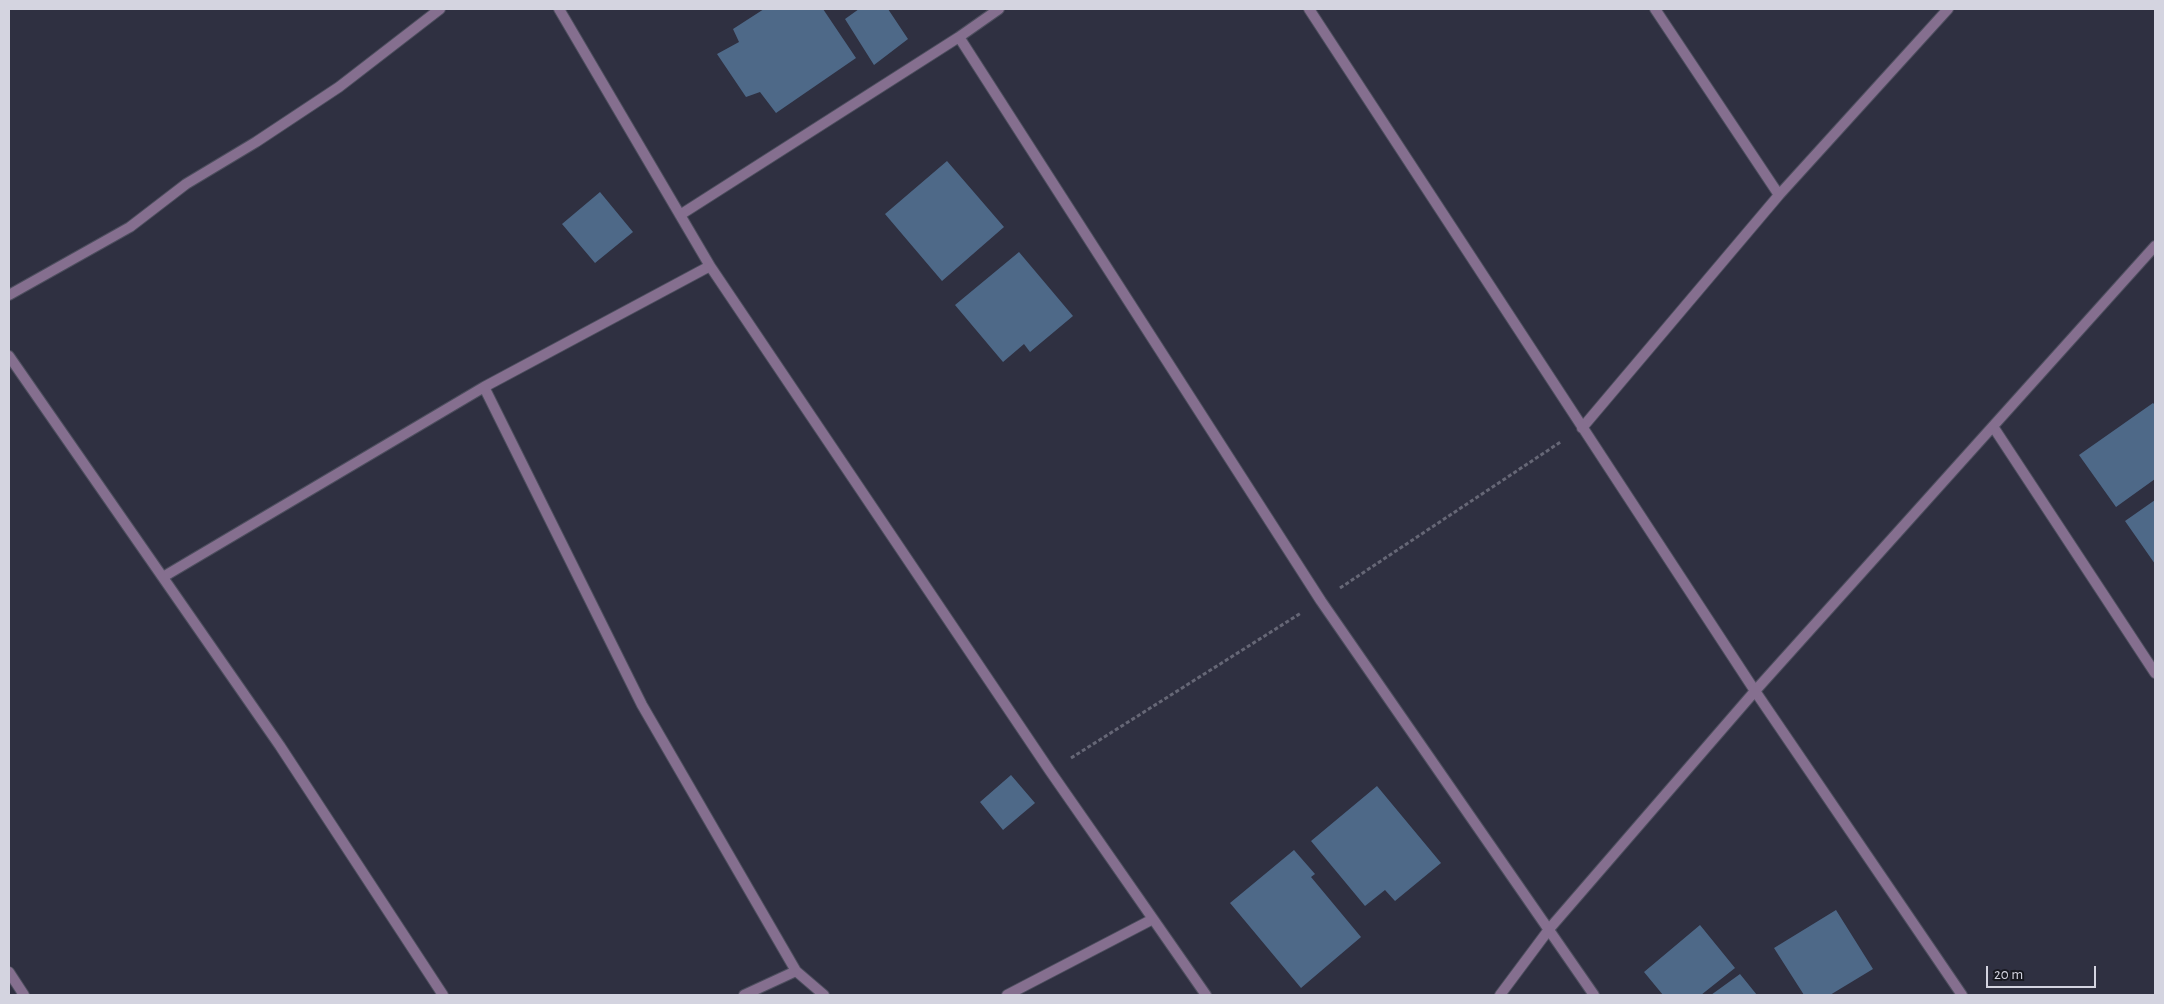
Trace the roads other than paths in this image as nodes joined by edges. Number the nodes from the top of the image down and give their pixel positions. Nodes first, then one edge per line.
1 (440, 9) edge
2 (559, 9) edge
3 (999, 9) edge
4 (1309, 9) edge
5 (1655, 9) edge
6 (1948, 9) edge
7 (959, 37) junction
8 (1779, 195) junction
9 (680, 215) junction
10 (2155, 246) edge
11 (710, 266) junction
12 (9, 295) edge
13 (9, 356) edge
14 (484, 387) junction
15 (1582, 428) junction
16 (1994, 428) junction
17 (163, 577) junction
18 (2155, 673) edge
19 (1755, 691) junction
20 (1153, 920) junction
21 (1550, 928) junction
22 (796, 970) junction
23 (9, 972) edge
24 (24, 995) edge
25 (443, 995) edge
26 (744, 995) edge
27 (824, 995) edge
28 (1007, 995) edge
29 (1206, 995) edge
30 (1500, 995) edge
31 (1594, 995) edge
32 (1962, 995) edge

1 - 12 street
2 - 9 street
3 - 7 street
4 - 15 street
5 - 8 street
6 - 8 street
7 - 9 street
7 - 21 street
8 - 15 street
9 - 11 street
10 - 16 street
11 - 14 street
11 - 20 street
13 - 17 street
14 - 17 street
14 - 22 street
15 - 19 street
16 - 18 street
16 - 19 street
17 - 25 street
19 - 21 street
19 - 32 street
20 - 28 street
20 - 29 street
21 - 30 street
21 - 31 street
22 - 26 street
22 - 27 street
23 - 24 street

